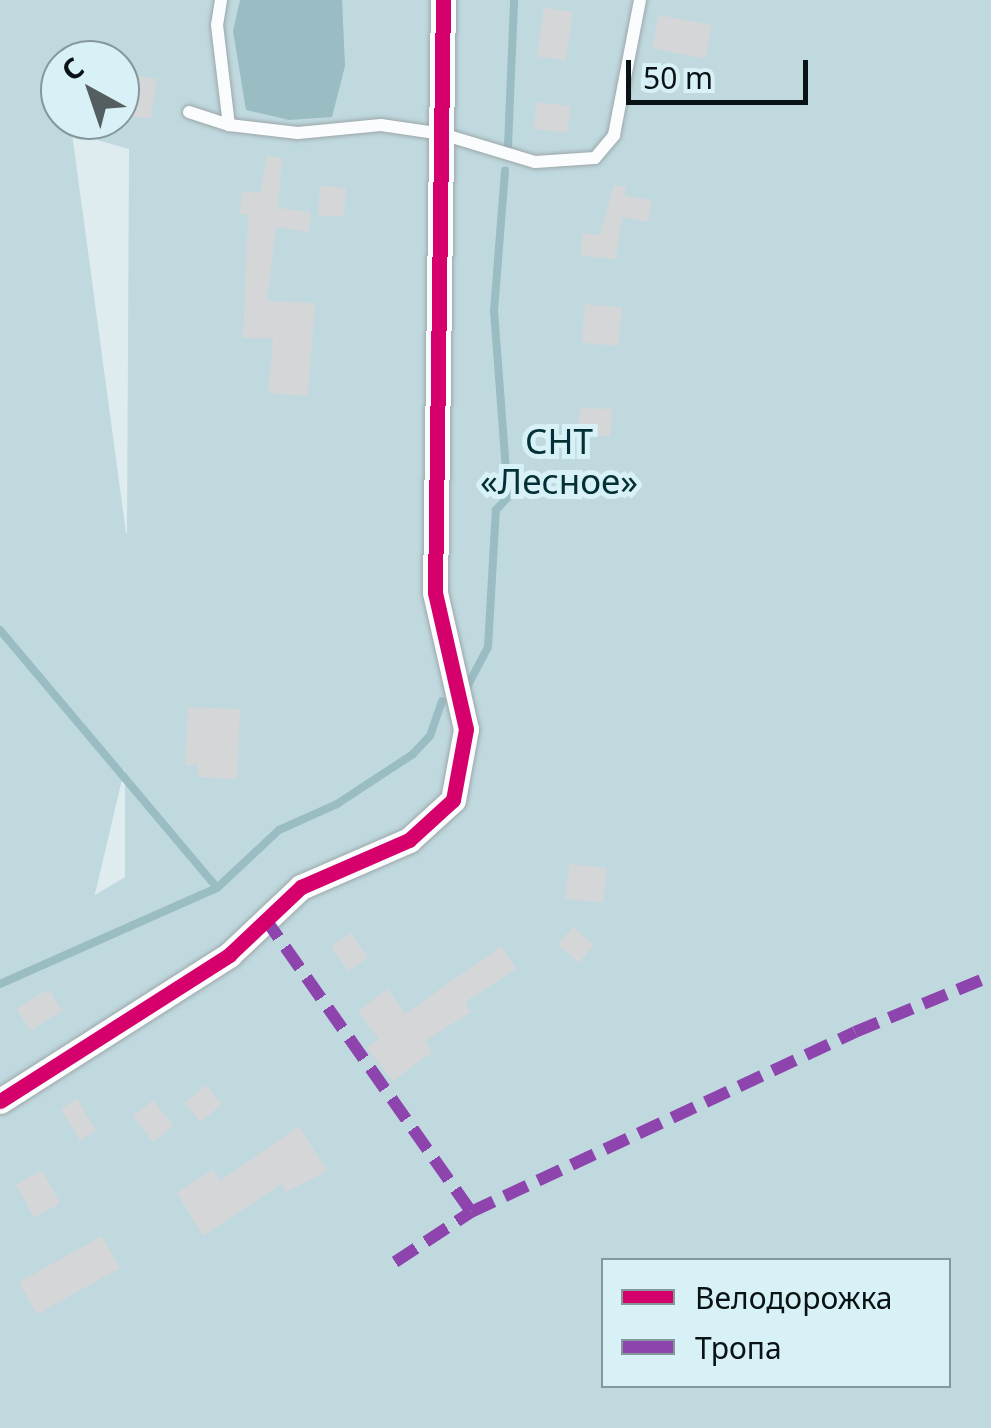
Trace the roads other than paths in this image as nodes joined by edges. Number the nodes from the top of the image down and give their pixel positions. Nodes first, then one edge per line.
1 (221, 0) edge
2 (444, 0) edge
3 (640, 0) edge
4 (189, 112) dead end
5 (229, 125) junction
6 (442, 134) junction
7 (0, 1101) edge

1 - 5 lane
2 - 6 street
3 - 6 lane
4 - 5 lane
5 - 6 lane
6 - 7 street

